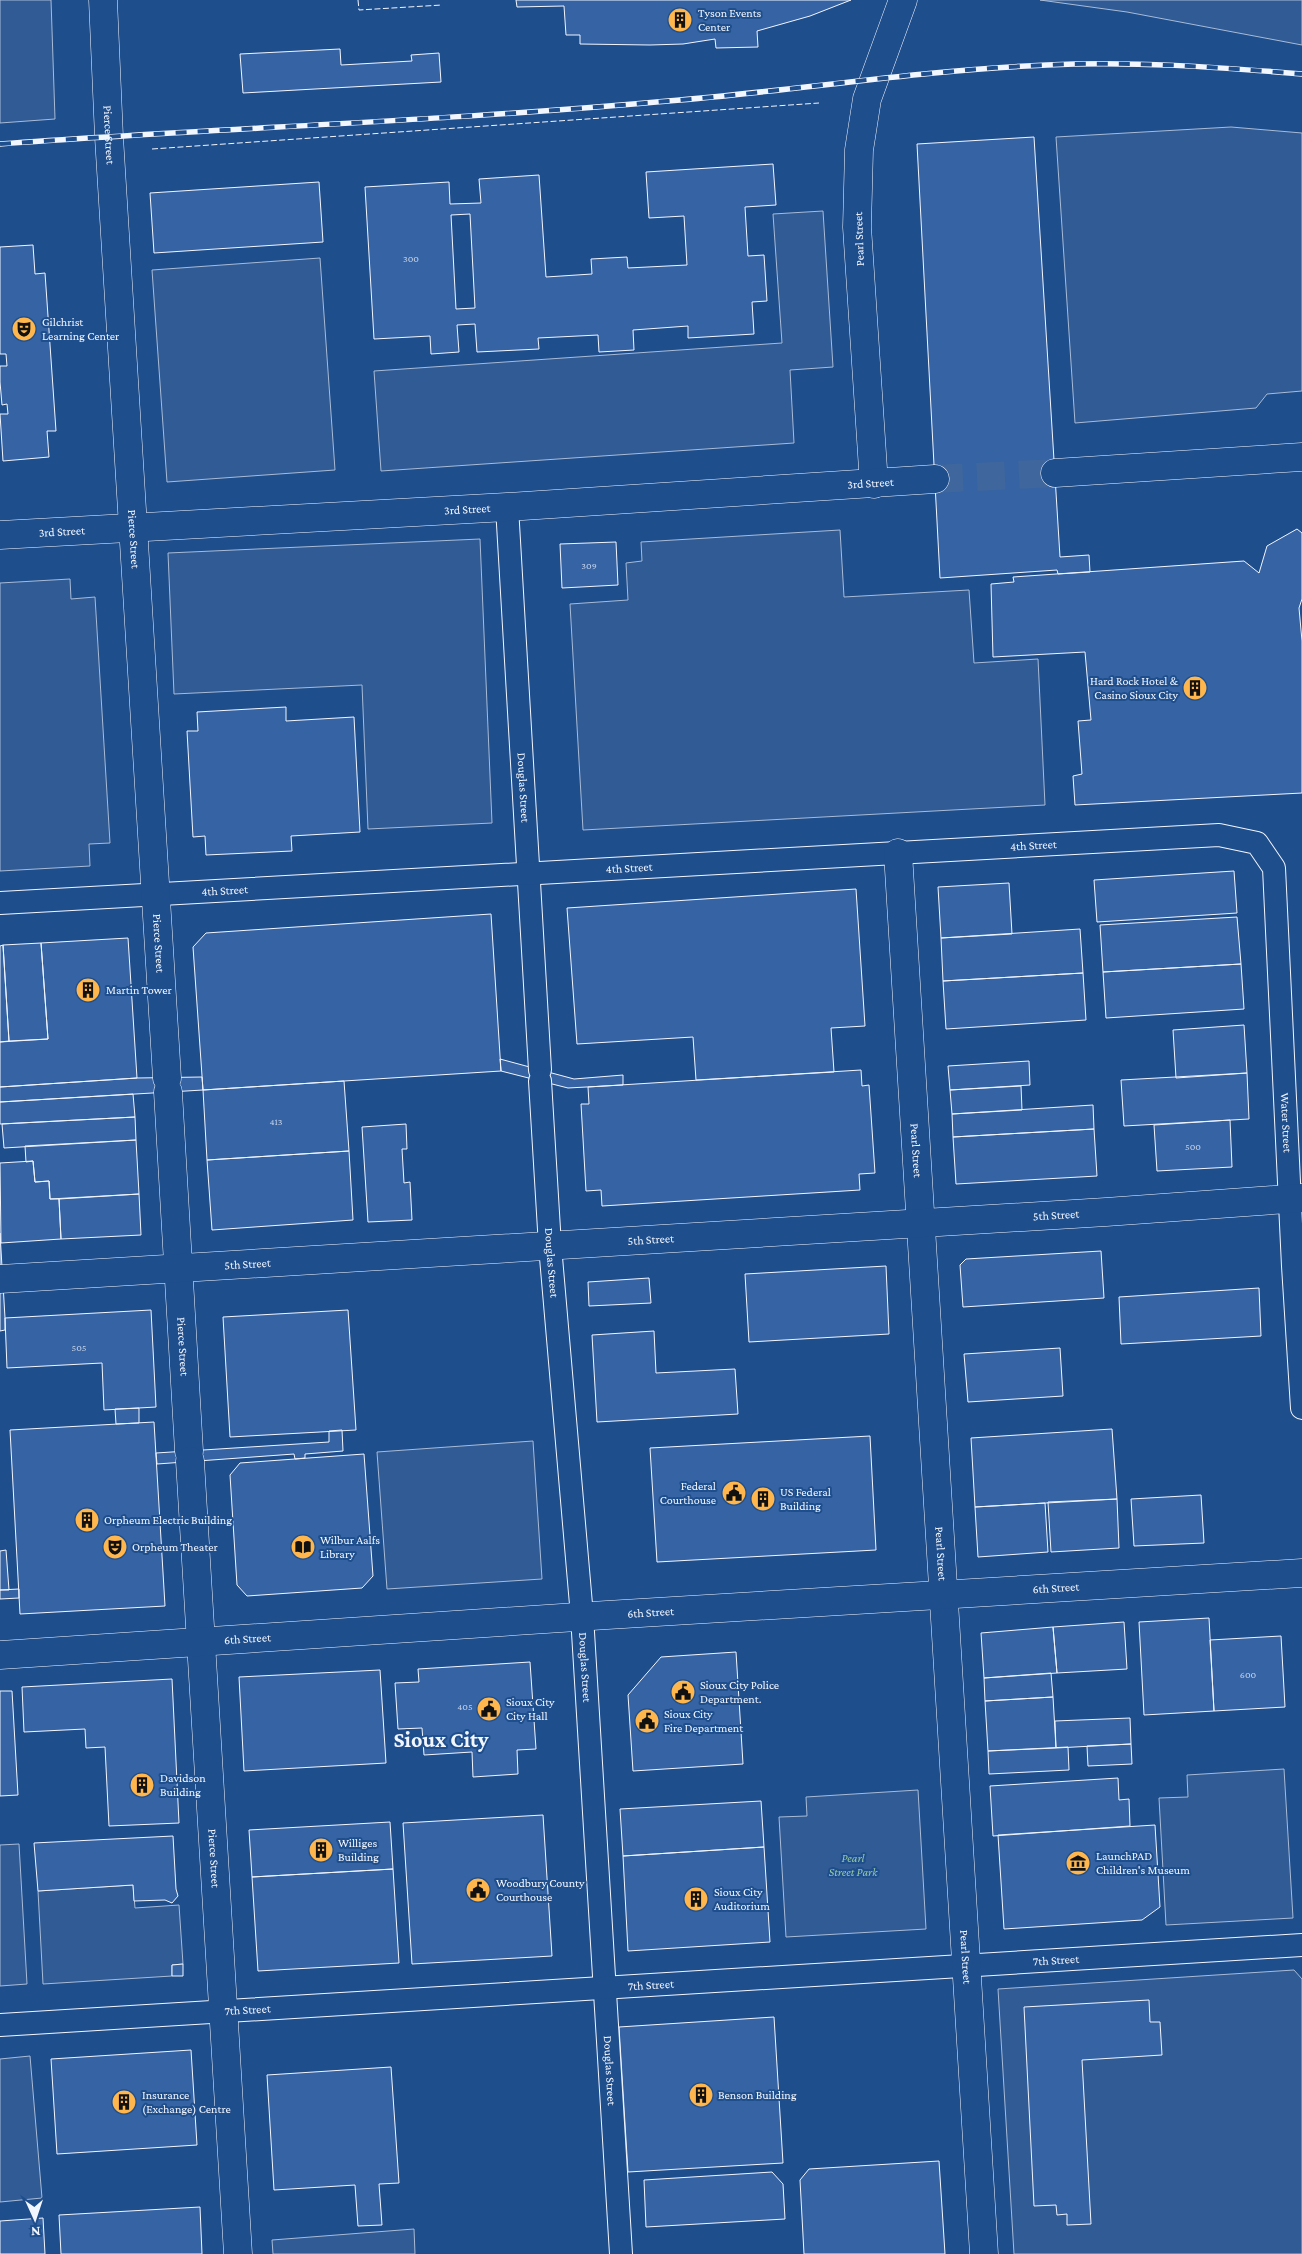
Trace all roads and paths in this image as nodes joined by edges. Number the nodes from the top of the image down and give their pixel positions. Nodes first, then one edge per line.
1 (103, 0) edge
2 (903, 0) edge
3 (1302, 456) edge
4 (1054, 473) tunnel mouth
5 (935, 479) tunnel mouth
6 (874, 484) junction
7 (507, 507) junction
8 (133, 529) junction
9 (0, 536) edge
10 (1257, 843) joint
11 (898, 853) junction
12 (527, 873) junction
13 (156, 894) junction
14 (0, 903) edge
15 (1296, 1198) edge
16 (921, 1223) junction
17 (550, 1246) junction
18 (178, 1269) junction
19 (0, 1280) edge
20 (1302, 1408) edge
21 (1302, 1573) edge
22 (943, 1594) junction
23 (582, 1616) junction
24 (201, 1640) junction
25 (0, 1655) edge
26 (1302, 1945) edge
27 (965, 1965) junction
28 (605, 1987) junction
29 (222, 2011) junction
30 (0, 2025) edge
31 (985, 2251) edge
32 (238, 2254) edge
33 (621, 2254) edge

1 - 8 main road, Pierce Street
2 - 6 main road, Pearl Street
3 - 4 main road
5 - 6 main road, 3rd Street
6 - 7 main road, 3rd Street
7 - 8 main road, 3rd Street
7 - 12 street, Douglas Street
8 - 9 main road, 3rd Street
8 - 13 main road, Pierce Street
10 - 11 street, 4th Street
10 - 15 street, Water Street
11 - 12 street, 4th Street
11 - 16 main road, Pearl Street
12 - 13 street, 4th Street
12 - 17 street, Douglas Street
13 - 14 street, 4th Street
13 - 18 main road, Pierce Street
15 - 16 main road, 5th Street
15 - 20 street, Water Street
16 - 17 main road, 5th Street
16 - 22 main road, Pearl Street
17 - 18 main road, 5th Street
17 - 23 street, Douglas Street
18 - 19 main road, 5th Street
18 - 24 main road, Pierce Street
21 - 22 main road, 6th Street
22 - 23 main road, 6th Street
22 - 27 main road, Pearl Street
23 - 24 main road, 6th Street
23 - 28 street, Douglas Street
24 - 25 main road, 6th Street
24 - 29 main road, Pierce Street
26 - 27 street, 7th Street
27 - 28 street, 7th Street
27 - 31 main road, Pearl Street
28 - 29 street, 7th Street
28 - 33 street, Douglas Street
29 - 30 street, 7th Street
29 - 32 main road, Pierce Street

